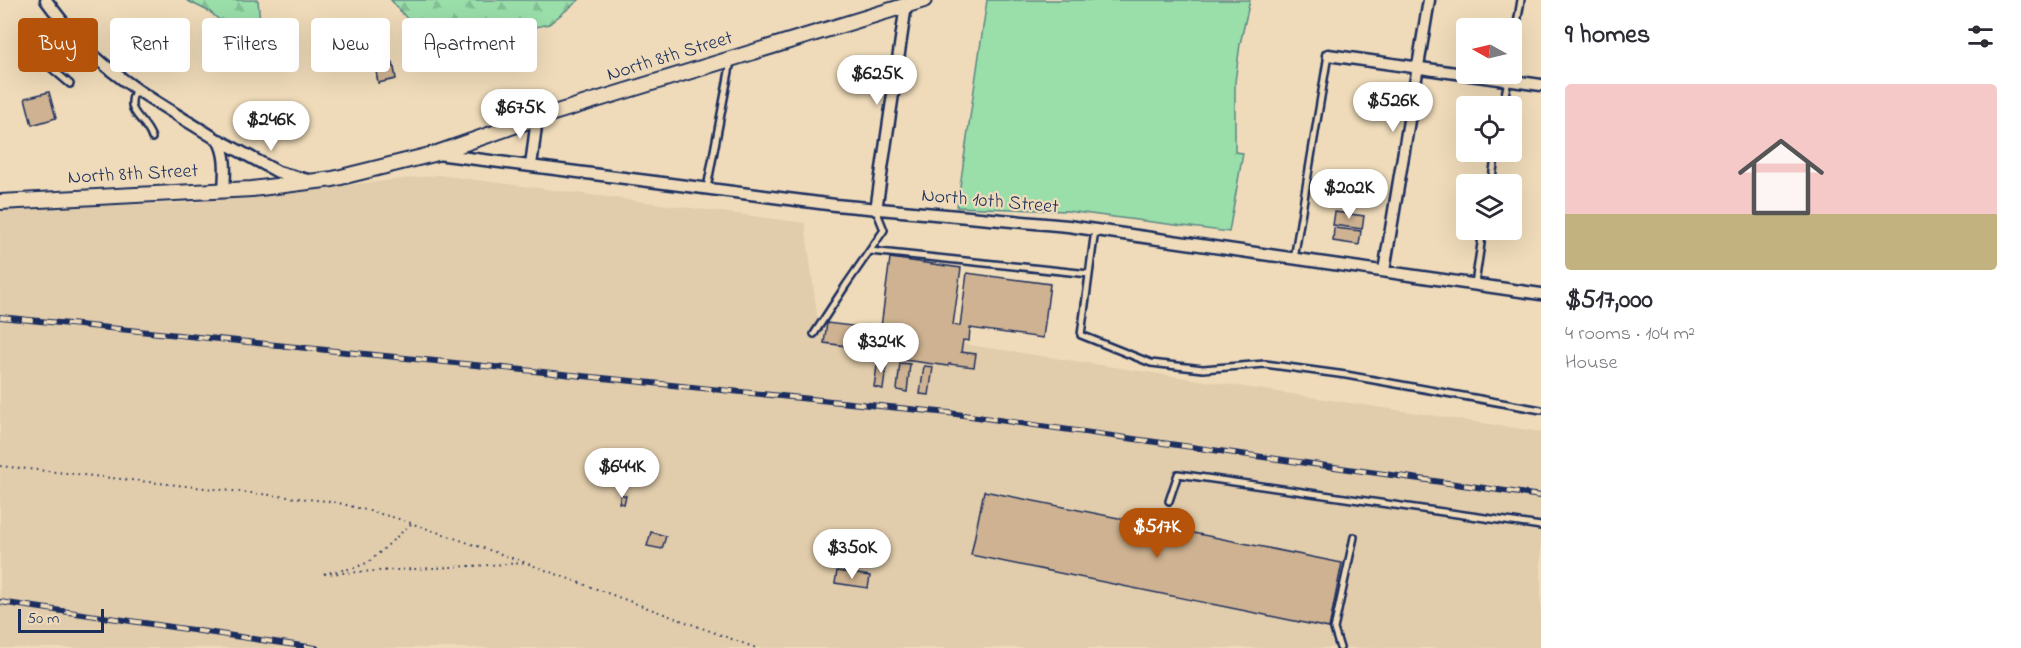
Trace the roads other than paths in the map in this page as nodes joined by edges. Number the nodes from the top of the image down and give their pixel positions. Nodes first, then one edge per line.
1 (46, 0) edge
2 (924, 0) edge
3 (1429, 0) edge
4 (1521, 0) edge
5 (906, 6) junction
6 (60, 18) edge
7 (1518, 18) edge
8 (1328, 55) joint
9 (98, 59) edge
10 (732, 59) junction
11 (1418, 68) junction
12 (56, 72) edge
13 (1456, 72) edge
14 (1522, 80) edge
15 (70, 84) dead end
16 (1541, 85) edge
17 (137, 88) junction
18 (537, 118) junction
19 (152, 138) dead end
20 (218, 140) junction
21 (434, 153) junction
22 (531, 166) junction
23 (317, 182) junction
24 (707, 189) junction
25 (224, 190) junction
26 (0, 202) edge
27 (876, 210) junction
28 (1095, 230) junction
29 (1481, 240) edge
30 (870, 251) junction
31 (1294, 259) junction
32 (1384, 271) junction
33 (1089, 274) junction
34 (1474, 284) junction
35 (1541, 294) edge
36 (814, 334) dead end
37 (1541, 410) edge
38 (1169, 501) dead end
39 (1541, 526) edge
40 (1354, 537) dead end
41 (1340, 648) edge

1 - 6 street
2 - 5 street, North 8th Street
3 - 11 street
4 - 7 lane
5 - 10 street, North 8th Street
5 - 27 street
8 - 11 street
8 - 31 lane
9 - 17 street
10 - 18 street, North 8th Street
10 - 24 lane
11 - 13 street
11 - 32 street
12 - 15 lane
14 - 16 street
17 - 19 lane
17 - 20 street
18 - 21 street, North 8th Street
18 - 22 street
20 - 23 street
20 - 25 street
21 - 22 street, North 10th Street
21 - 23 street, North 8th Street
22 - 24 street, North 10th Street
23 - 25 street, North 8th Street
24 - 27 street, North 10th Street
25 - 26 street, North 8th Street
27 - 28 street, North 10th Street
27 - 30 lane
28 - 31 street, North 10th Street
28 - 33 lane
29 - 34 lane
30 - 33 lane
30 - 36 lane
31 - 32 street, North 10th Street
32 - 34 street, North 10th Street
33 - 37 lane
34 - 35 street, North 10th Street
38 - 39 lane
40 - 41 lane

